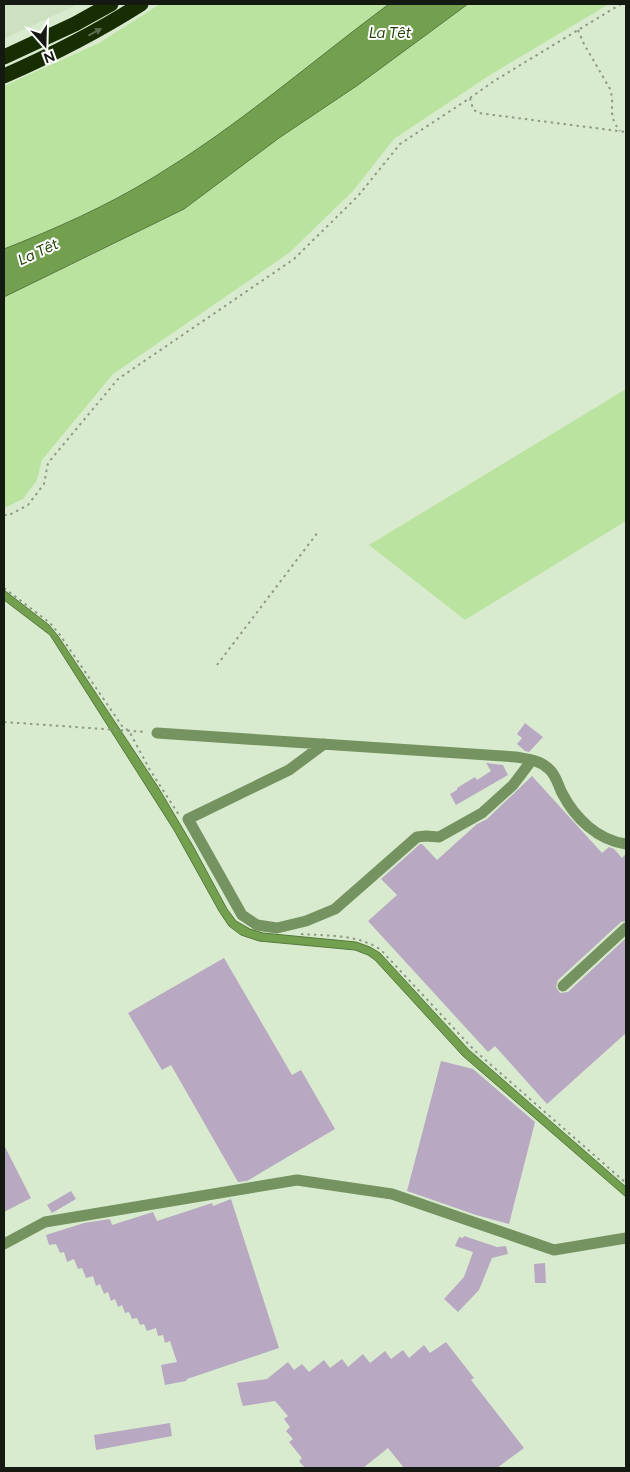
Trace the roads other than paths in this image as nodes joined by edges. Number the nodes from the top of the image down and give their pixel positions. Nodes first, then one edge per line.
1 (111, 4) edge
2 (141, 4) edge
3 (4, 57) edge
4 (4, 76) edge
5 (157, 733) road end
6 (324, 744) junction
7 (532, 760) junction
8 (626, 844) edge
9 (626, 928) edge
10 (563, 986) dead end
11 (626, 1238) edge
12 (4, 1244) edge

1 - 3 highway
4 -> 2 highway
5 - 6 street
6 - 7 street
6 - 7 street
7 - 8 street
9 - 10 street
11 - 12 street

